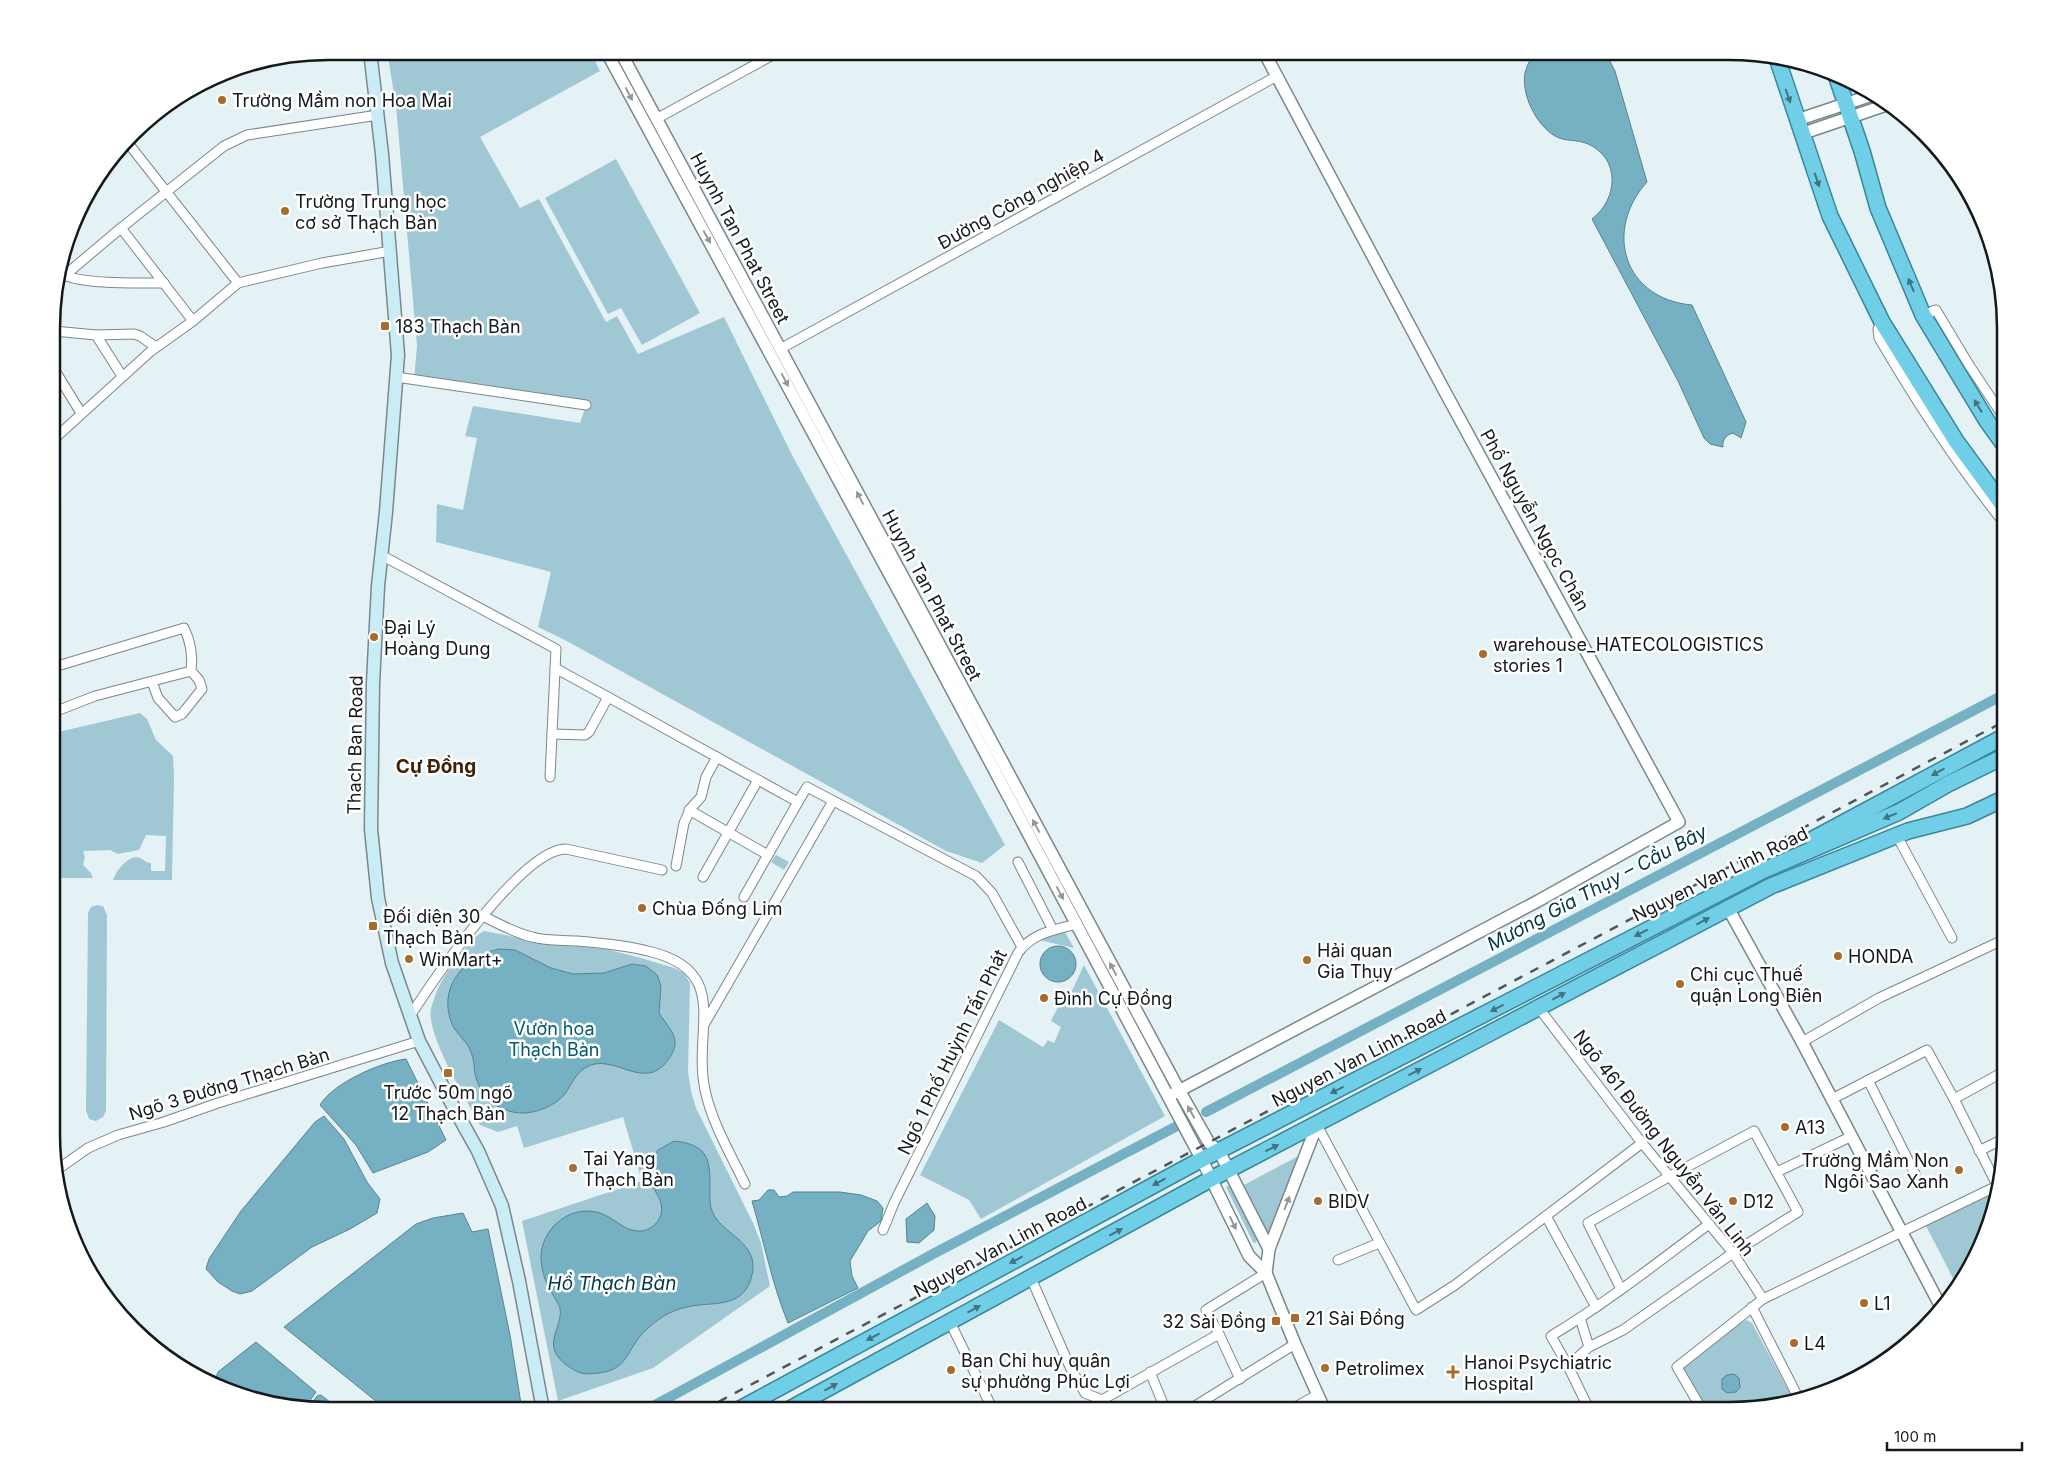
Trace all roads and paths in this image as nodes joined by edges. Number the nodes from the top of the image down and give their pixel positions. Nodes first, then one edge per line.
1 (371, 60) edge
2 (612, 60) edge
3 (624, 60) edge
4 (763, 60) edge
5 (1268, 60) edge
6 (1779, 65) edge
7 (1277, 76) junction
8 (1839, 84) edge
9 (1867, 98) edge
10 (1879, 106) edge
11 (1848, 110) junction
12 (378, 115) junction
13 (651, 121) junction
14 (1799, 127) junction
15 (131, 147) edge
16 (166, 191) junction
17 (121, 228) junction
18 (391, 252) junction
19 (66, 271) edge
20 (65, 275) edge
21 (164, 283) junction
22 (238, 283) junction
23 (1923, 315) junction
24 (193, 321) junction
25 (1882, 322) junction
26 (60, 332) edge
27 (96, 335) junction
28 (156, 347) junction
29 (775, 352) junction
30 (122, 376) junction
31 (396, 377) junction
32 (60, 379) edge
33 (586, 405) dead end
34 (1997, 407) edge
35 (81, 412) junction
36 (60, 433) edge
37 (1997, 435) edge
38 (1997, 497) edge
39 (1997, 513) edge
40 (381, 555) junction
41 (60, 665) edge
42 (555, 668) junction
43 (191, 671) junction
44 (152, 682) junction
45 (608, 697) junction
46 (60, 710) edge
47 (552, 734) junction
48 (1997, 740) edge
49 (717, 757) junction
50 (1997, 760) edge
51 (550, 777) dead end
52 (758, 780) junction
53 (1008, 783) junction
54 (833, 801) junction
55 (798, 802) junction
56 (1997, 802) edge
57 (689, 810) junction
58 (728, 833) junction
59 (1897, 836) junction
60 (768, 856) junction
61 (1018, 862) dead end
62 (676, 866) dead end
63 (662, 870) dead end
64 (1762, 870) junction
65 (703, 877) dead end
66 (744, 897) dead end
67 (1728, 908) junction
68 (483, 916) junction
69 (1077, 924) junction
70 (1053, 930) junction
71 (1952, 938) dead end
72 (1997, 943) edge
73 (1022, 947) junction
74 (1538, 1008) junction
75 (410, 1016) junction
76 (702, 1028) junction
77 (419, 1041) junction
78 (1802, 1042) junction
79 (1997, 1075) edge
80 (1365, 1076) junction
81 (1868, 1080) junction
82 (1179, 1090) junction
83 (1373, 1094) junction
84 (1168, 1096) junction
85 (1832, 1099) junction
86 (1954, 1099) junction
87 (1317, 1125) junction
88 (1852, 1136) junction
89 (1997, 1142) edge
90 (1642, 1143) junction
91 (1219, 1151) junction
92 (1979, 1151) junction
93 (1202, 1160) junction
94 (62, 1166) edge
95 (1228, 1170) junction
96 (1777, 1172) junction
97 (1915, 1174) dead end
98 (1670, 1176) junction
99 (1994, 1177) edge
100 (1211, 1180) junction
101 (745, 1184) dead end
102 (1991, 1188) edge
103 (1546, 1216) junction
104 (1709, 1224) junction
105 (883, 1230) dead end
106 (1902, 1233) junction
107 (1379, 1243) junction
108 (1269, 1249) junction
109 (1733, 1253) junction
110 (1338, 1260) dead end
111 (1266, 1273) junction
112 (1031, 1278) junction
113 (1621, 1290) junction
114 (1763, 1299) junction
115 (1938, 1302) edge
116 (1596, 1307) junction
117 (1752, 1307) junction
118 (1580, 1318) junction
119 (950, 1322) junction
120 (1219, 1334) junction
121 (1295, 1344) junction
122 (1589, 1347) junction
123 (1568, 1366) junction
124 (1150, 1372) junction
125 (1240, 1380) junction
126 (1796, 1393) edge
127 (1317, 1395) junction
128 (1102, 1400) joint
129 (541, 1402) edge
130 (753, 1402) edge
131 (803, 1402) edge
132 (989, 1402) edge
133 (1163, 1402) edge
134 (1201, 1402) edge
135 (1304, 1402) edge
136 (1320, 1402) edge
137 (1586, 1402) edge
138 (1697, 1402) edge

1 - 12 main road, Thach Ban Road
2 -> 13 street, Huynh Tan Phat Street
3 - 13 street, Huynh Tan Phat Street
4 - 13 street
5 - 7 street, Phố Nguyễn Ngọc Chân
6 -> 14 highway
7 - 29 street, Đường Công nghiệp 4
7 - 82 street, Phố Nguyễn Ngọc Chân
8 - 11 highway
9 - 11 street
10 - 11 street
11 - 14 street
23 -> 11 highway
12 - 16 street
12 - 18 main road, Thach Ban Road
13 - 29 street, Huynh Tan Phat Street
14 -> 25 highway
15 - 16 street
16 - 17 street
16 - 22 street
17 - 19 street
17 - 21 street
18 - 22 street
18 - 31 main road, Thach Ban Road
20 - 21 street
21 - 24 street
22 - 24 street
23 - 34 street
37 -> 23 highway
24 - 28 street
25 - 38 highway
25 - 39 street
26 - 27 street
27 - 28 street
27 - 30 street
28 - 30 street
29 - 53 street, Huynh Tan Phat Street
30 - 35 street
31 - 33 street
31 - 40 main road, Thach Ban Road
32 - 35 street
35 - 36 street
40 - 42 street
40 - 75 main road, Thach Ban Road
41 - 43 street
42 - 45 street
42 - 47 street
43 - 44 street
43 - 44 street
44 - 46 street
45 - 47 street
45 - 49 street
47 - 51 street
48 -> 64 highway
49 - 52 street
49 - 57 street
50 -> 64 highway, Nguyen Van Linh Road
52 - 55 street
52 - 58 street
53 -> 69 street, Huynh Tan Phat Street
82 -> 53 street, Huynh Tan Phat Street
54 - 55 street
54 - 73 street
54 - 76 street
55 - 60 street
56 - 59 highway, Nguyen Van Linh Road
57 - 58 street
57 - 62 street
58 - 60 street
58 - 65 street
59 - 67 highway, Nguyen Van Linh Road
59 - 71 street
60 - 66 street
61 - 70 street
63 - 68 street
64 -> 80 highway, Nguyen Van Linh Road
74 -> 67 highway, Nguyen Van Linh Road
67 - 78 street
68 - 75 street
68 - 76 street
69 - 70 street, Ngõ 1 Phố Huỳnh Tấn Phát
69 - 84 street, Huynh Tan Phat Street
70 - 73 street, Ngõ 1 Phố Huỳnh Tấn Phát
72 - 78 street
73 - 105 street, Ngõ 1 Phố Huỳnh Tấn Phát
83 -> 74 highway, Nguyen Van Linh Road
74 - 90 street, Ngõ 461 Đường Nguyễn Văn Linh
75 - 77 main road, Thach Ban Road
76 - 101 street
77 - 94 street, Ngõ 3 Đường Thạch Bàn
77 - 129 main road, Thach Ban Road
78 - 85 street
79 - 86 street
80 - 83 highway
80 -> 91 highway, Nguyen Van Linh Road
81 - 85 street
81 - 86 street
81 - 97 street
82 - 84 street
91 -> 82 street, Huynh Tan Phat Street
83 - 87 highway, Nguyen Van Linh Road
84 - 93 street, Huynh Tan Phat Street
85 - 88 street
86 - 92 street
95 -> 87 highway, Nguyen Van Linh Road
87 - 107 street
108 -> 87 street
88 - 96 street
88 - 106 street
89 - 92 street
90 - 98 street, Ngõ 461 Đường Nguyễn Văn Linh
90 - 103 street
91 - 93 highway, Nguyen Van Linh Road
91 - 95 street, Huynh Tan Phat Street
92 - 99 street
93 - 100 street, Huynh Tan Phat Street
93 -> 130 highway, Nguyen Van Linh Road
95 - 100 highway, Nguyen Van Linh Road
95 - 108 street, Huynh Tan Phat Street
96 - 98 street
96 - 109 street
98 - 104 street, Ngõ 461 Đường Nguyễn Văn Linh
98 - 113 street
100 -> 111 street, Huynh Tan Phat Street
112 -> 100 highway, Nguyen Van Linh Road
102 - 106 street
103 - 107 street
103 - 116 street
104 - 109 street, Ngõ 461 Đường Nguyễn Văn Linh
104 - 113 street
106 - 114 street
106 - 115 street
107 - 110 street
108 - 111 street
109 - 114 street, Ngõ 461 Đường Nguyễn Văn Linh
109 - 122 street
111 - 120 street
111 - 121 street
119 -> 112 highway, Nguyen Van Linh Road
112 - 128 street
113 - 116 street
114 - 117 street
116 - 118 street
117 - 126 street
117 - 138 street
118 - 122 street
118 - 123 street
131 -> 119 highway, Nguyen Van Linh Road
119 - 132 street
120 - 124 street
120 - 125 street
121 - 125 street
121 - 127 street
122 - 123 street
123 - 137 street
124 - 128 street
124 - 133 street
125 - 134 street
127 - 135 street
127 - 136 street

